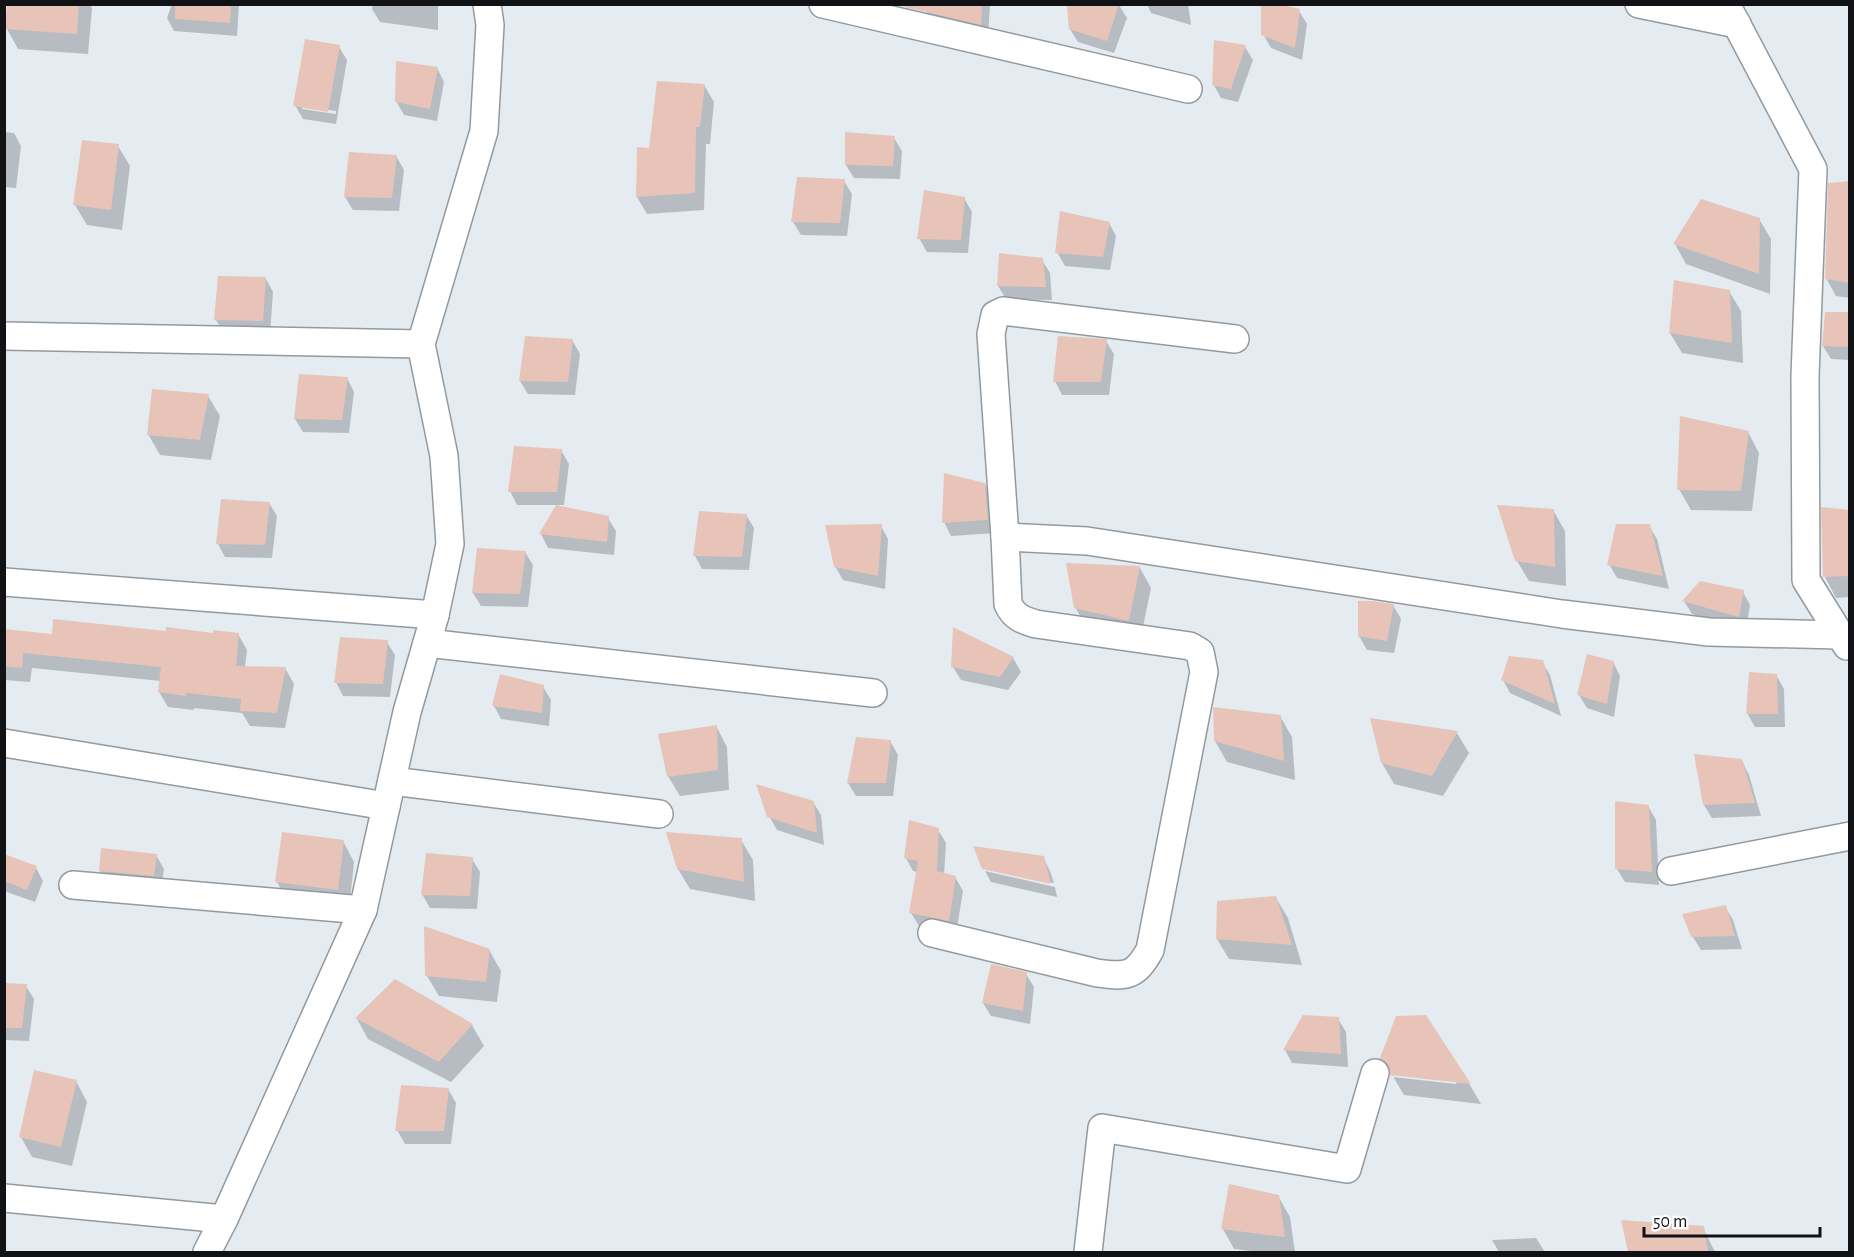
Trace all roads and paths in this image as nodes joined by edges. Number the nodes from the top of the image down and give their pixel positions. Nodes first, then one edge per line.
1 (487, 4) edge
2 (823, 4) edge
3 (1639, 4) edge
4 (1731, 14) edge
5 (1188, 89) dead end
6 (4, 336) edge
7 (1235, 339) dead end
8 (421, 344) junction
9 (1005, 537) junction
10 (4, 582) edge
11 (435, 615) junction
12 (1845, 642) edge
13 (427, 643) junction
14 (873, 693) dead end
15 (4, 743) edge
16 (389, 793) junction
17 (659, 814) dead end
18 (1850, 836) edge
19 (1671, 871) dead end
20 (73, 885) dead end
21 (363, 910) junction
22 (932, 933) dead end
23 (1375, 1073) dead end
24 (4, 1198) edge
25 (224, 1220) junction
26 (207, 1252) edge
27 (1088, 1252) edge

1 - 8 street
2 - 5 street
3 - 4 street
4 - 12 street
6 - 8 street
7 - 9 street
8 - 11 street
9 - 12 street
9 - 22 street
10 - 11 street
11 - 13 street
13 - 14 street
13 - 16 street
15 - 16 street
16 - 17 street
16 - 21 street
18 - 19 street
20 - 21 street
21 - 25 street
23 - 27 street
24 - 25 street
25 - 26 street

